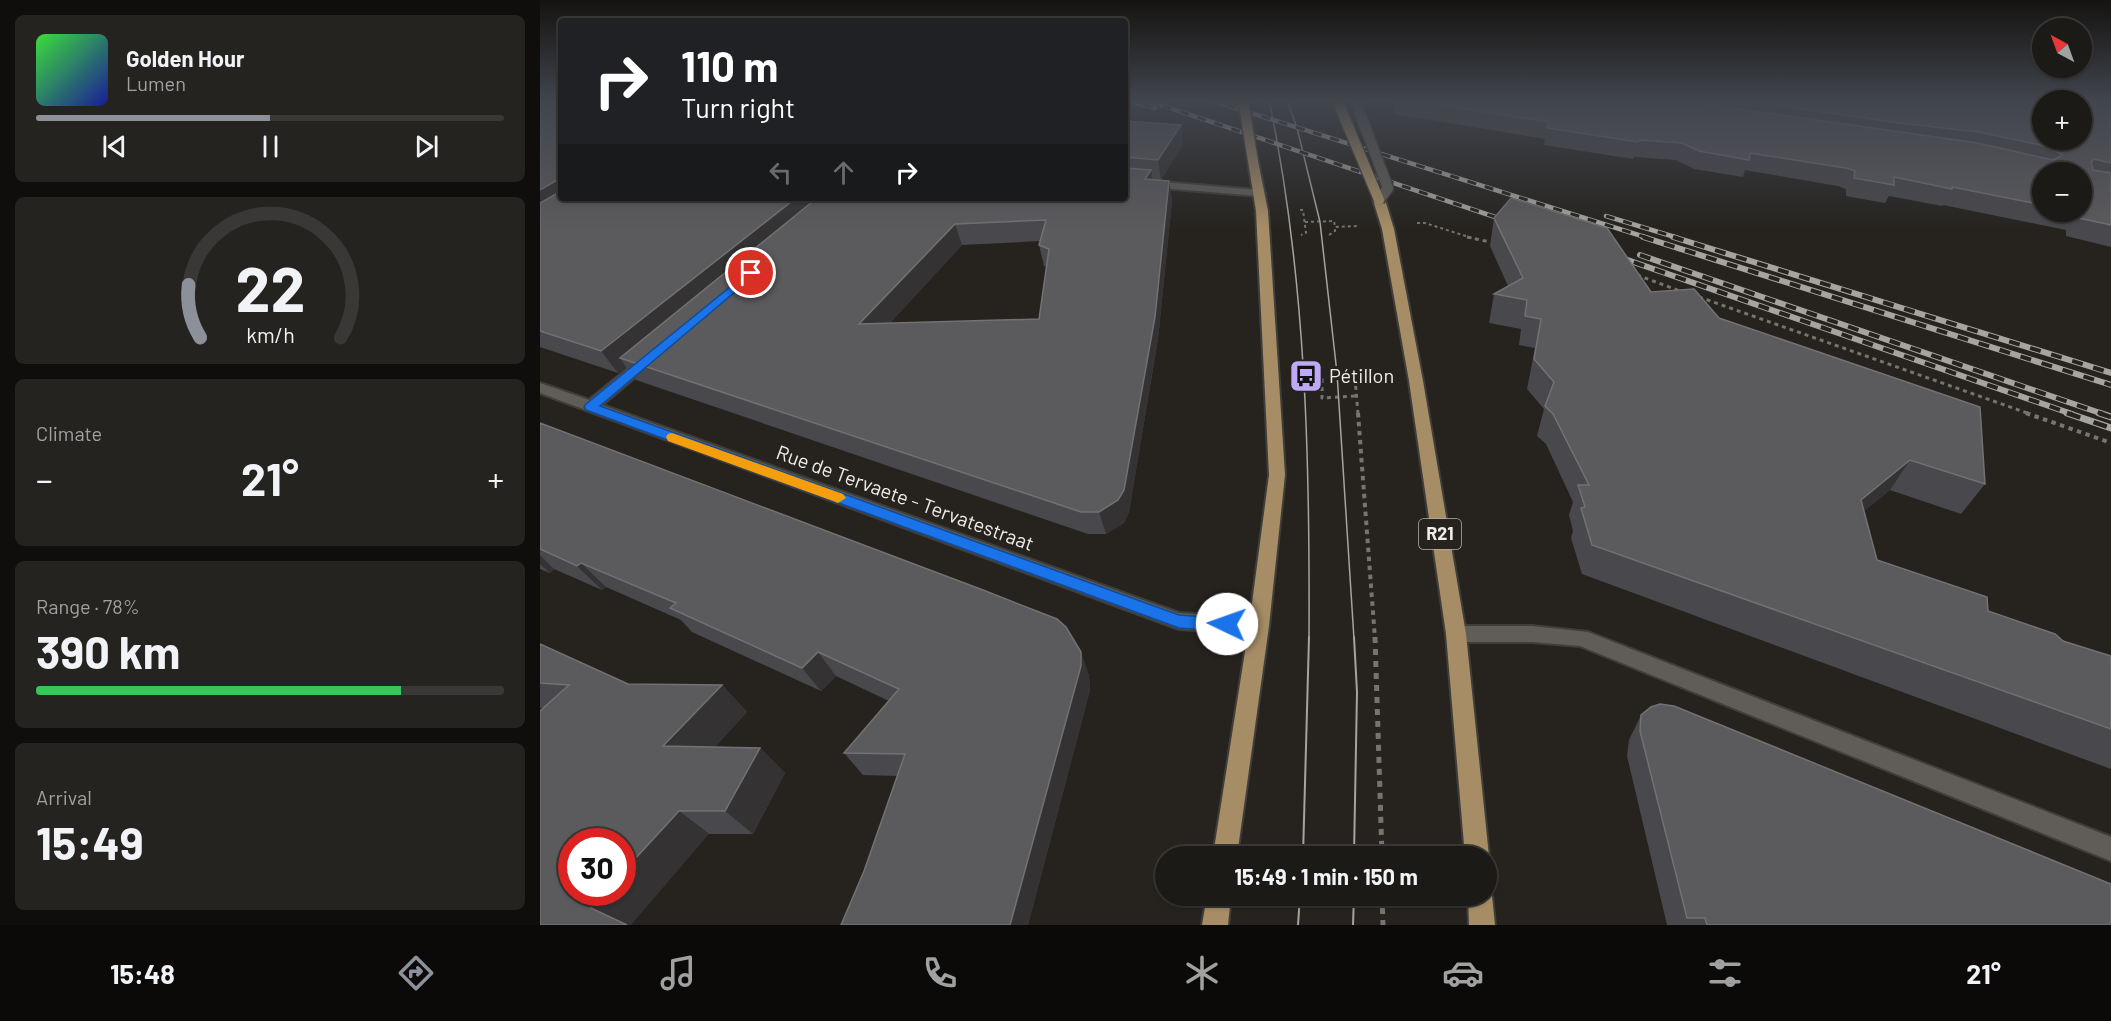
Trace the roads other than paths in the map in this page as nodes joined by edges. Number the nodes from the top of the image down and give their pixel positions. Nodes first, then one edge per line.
1 (1250, 143) edge
2 (1354, 143) edge
3 (1371, 143) edge
4 (1128, 182) edge
5 (1259, 193) junction
6 (1381, 207) junction
7 (661, 348) edge
8 (540, 388) edge
9 (590, 407) junction
10 (1259, 626) junction
11 (1456, 634) junction
12 (1226, 846) edge
13 (1476, 846) edge
14 (2111, 849) edge
15 (1218, 906) edge
16 (1481, 906) edge
17 (1215, 925) edge
18 (1482, 925) edge

1 - 5 main road, bridge
2 - 6 main road, R21, bridge
3 - 6 street, bridge
4 - 5 street
5 - 10 main road
6 - 11 main road, R21
7 - 9 street
8 - 9 street, Rue de Tervaete - Tervatestraat
9 - 10 street, Rue de Tervaete - Tervatestraat
10 - 12 main road
11 - 13 main road, R21
11 - 14 street
15 - 17 main road
16 - 18 main road

